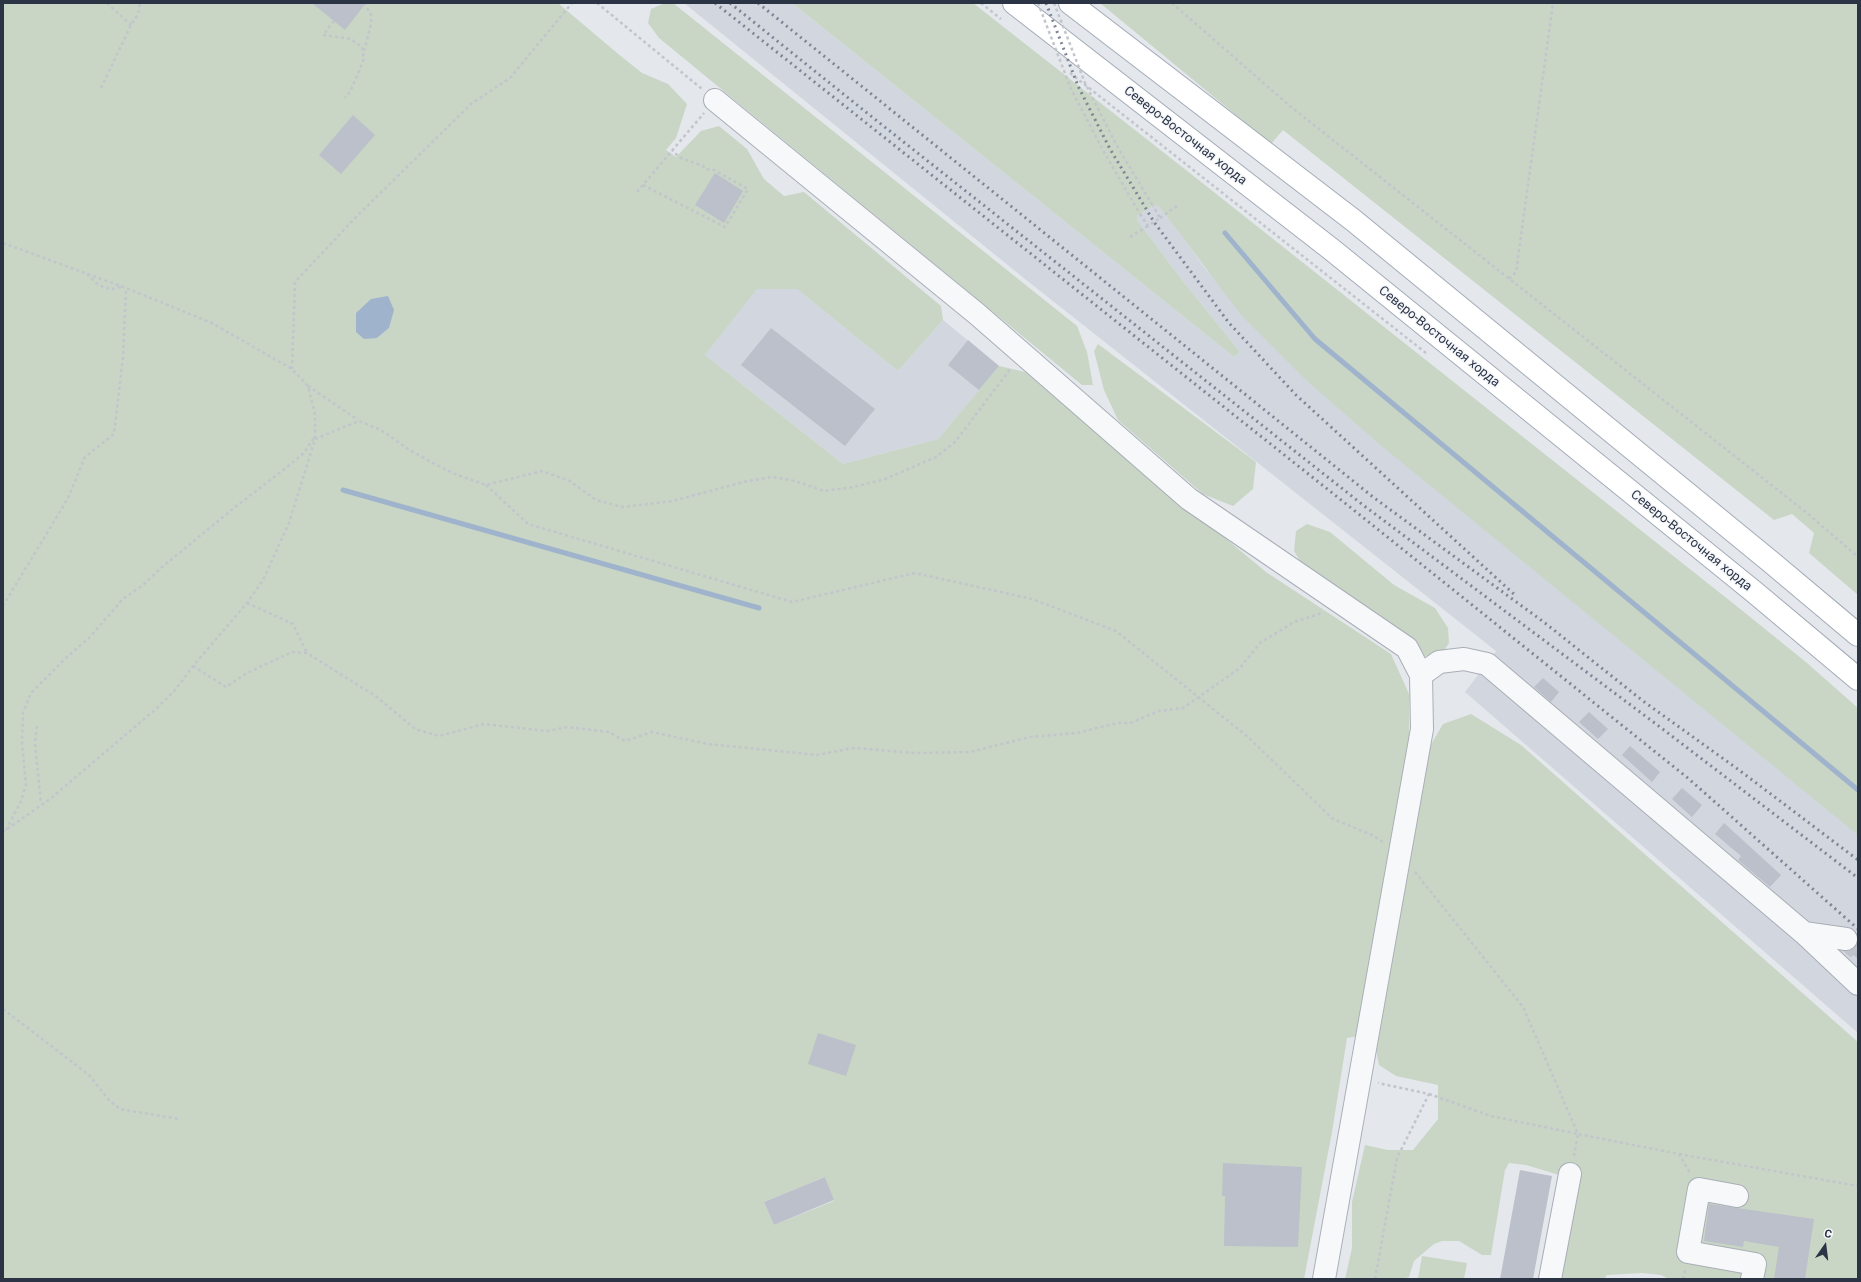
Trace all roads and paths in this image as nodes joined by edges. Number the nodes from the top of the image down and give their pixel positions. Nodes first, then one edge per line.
1 (107, 3) edge
2 (140, 3) edge
3 (572, 3) edge
4 (597, 3) edge
5 (981, 3) edge
6 (1038, 3) edge
7 (1054, 3) edge
8 (1070, 3) edge
9 (1172, 3) edge
10 (1553, 3) edge
11 (365, 4) dead end
12 (1010, 13) edge
13 (334, 21) dead end
14 (131, 25) junction
15 (364, 59) junction
16 (1056, 62) dead end
17 (101, 88) dead end
18 (345, 98) dead end
19 (715, 100) junction
20 (672, 151) junction
21 (643, 185) junction
22 (637, 192) dead end
23 (1177, 206) dead end
24 (1160, 218) junction
25 (1148, 226) junction
26 (1130, 238) dead end
27 (3, 243) edge
28 (86, 274) junction
29 (1509, 279) junction
30 (121, 287) junction
31 (126, 288) junction
32 (1023, 354) junction
33 (1431, 357) dead end
34 (292, 369) junction
35 (308, 386) junction
36 (359, 421) junction
37 (315, 438) junction
38 (486, 485) junction
39 (1858, 557) edge
40 (247, 603) junction
41 (1345, 605) junction
42 (3, 606) edge
43 (1858, 636) edge
44 (307, 653) junction
45 (193, 666) junction
46 (1421, 675) junction
47 (1858, 679) edge
48 (1198, 696) junction
49 (37, 726) dead end
50 (41, 805) junction
51 (6, 830) junction
52 (3, 832) edge
53 (1400, 853) junction
54 (1804, 934) junction
55 (1846, 939) tunnel mouth
56 (1858, 984) edge
57 (3, 1009) edge
58 (1360, 1079) junction
59 (1429, 1094) junction
60 (179, 1120) dead end
61 (1578, 1134) junction
62 (1679, 1154) junction
63 (1570, 1174) dead end
64 (1858, 1186) edge
65 (1699, 1189) junction
66 (1737, 1196) dead end
67 (1324, 1279) edge
68 (1375, 1279) edge
69 (1550, 1279) edge
70 (1752, 1279) edge

1 - 14 path
2 - 14 path
3 - 34 path
4 - 19 path
5 - 12 path
6 - 25 path, bridge
7 - 24 path, bridge
8 - 43 main road
9 - 29 path
10 - 29 path
11 - 15 path
12 - 47 main road, Северо-Восточная хорда
13 - 15 path
14 - 17 path
15 - 18 path
16 - 33 path
19 - 20 path
19 - 32 street
20 - 21 path
20 - 21 path
21 - 22 path
23 - 24 path
24 - 25 path
25 - 26 path
27 - 28 path
28 - 30 path
28 - 30 path
29 - 39 path
30 - 31 path
31 - 34 path
31 - 42 path
32 - 38 path
32 - 41 street
34 - 35 path
35 - 36 path
35 - 37 path
36 - 37 path
36 - 38 path
37 - 40 path
37 - 51 path
38 - 48 path
40 - 44 path
40 - 45 path
41 - 46 street
41 - 48 path
44 - 45 path
44 - 48 path
45 - 50 path
46 - 53 street
46 - 54 street
48 - 53 path
49 - 50 path
50 - 51 path
51 - 52 path
53 - 58 street
53 - 61 path
54 - 55 street
54 - 56 street
57 - 60 path
58 - 59 path
58 - 67 street
59 - 61 path
59 - 68 path
61 - 62 path
62 - 64 path
62 - 65 path
63 - 69 street
65 - 66 street
65 - 70 street

